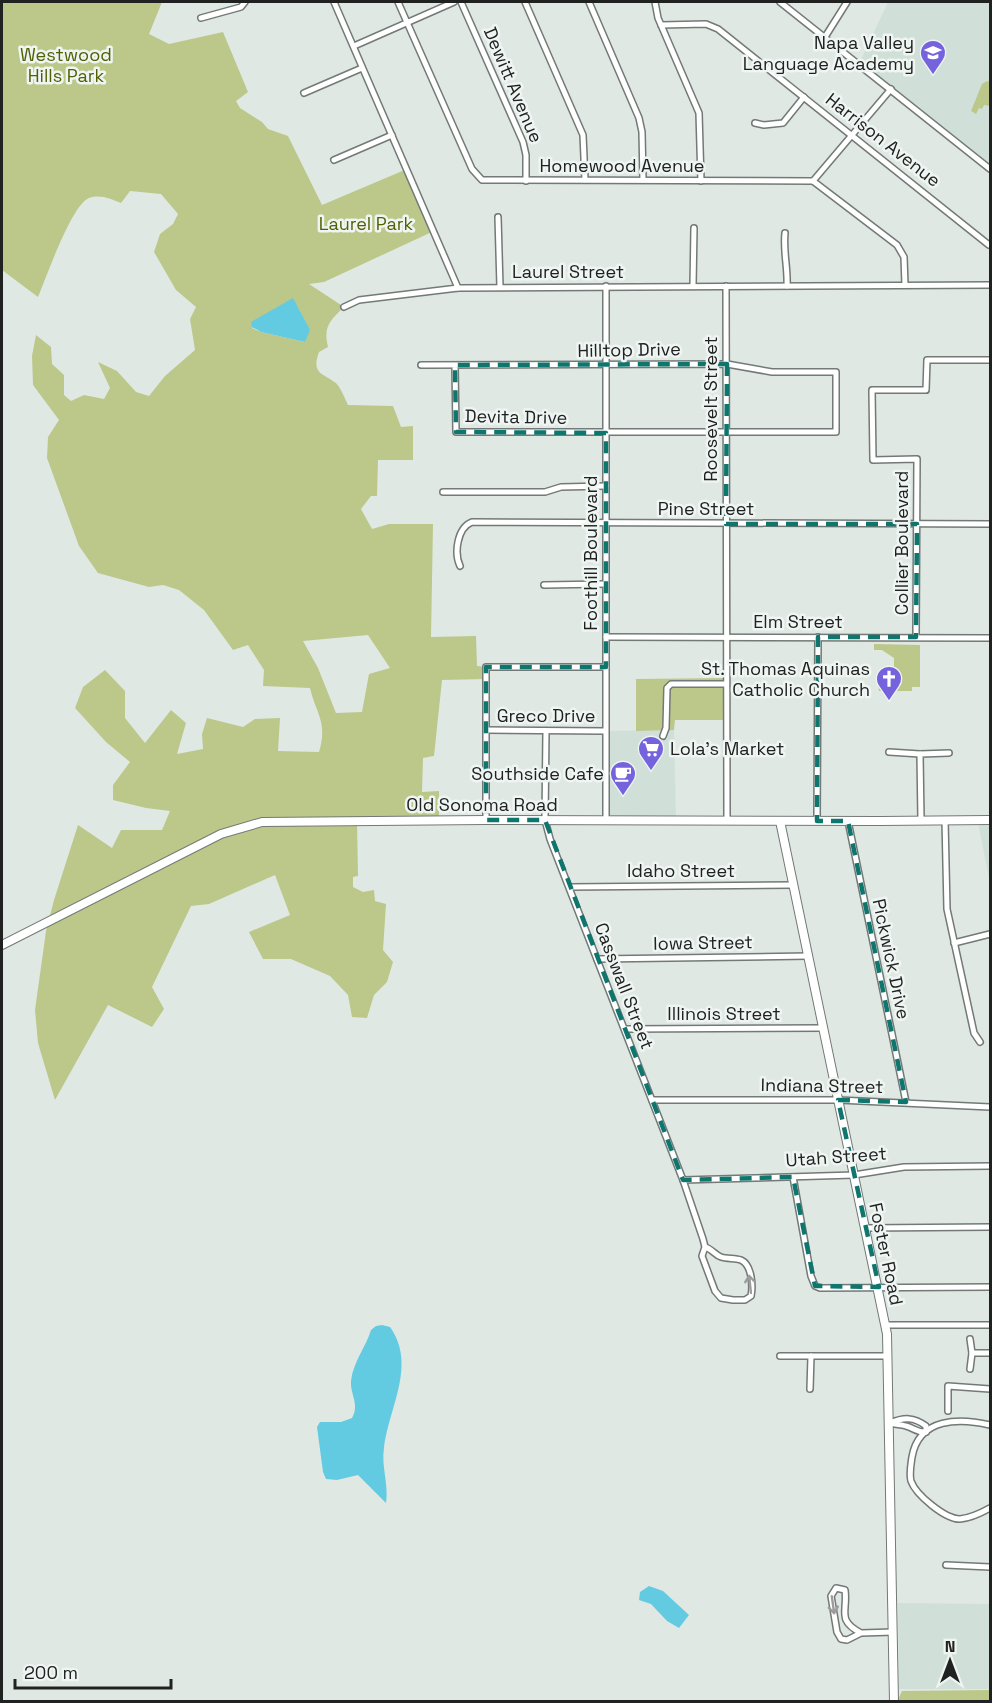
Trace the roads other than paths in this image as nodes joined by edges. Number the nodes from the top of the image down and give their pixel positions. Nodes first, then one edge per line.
1 (245, 2) edge
2 (334, 2) edge
3 (398, 2) edge
4 (454, 2) edge
5 (461, 2) edge
6 (525, 2) edge
7 (589, 2) edge
8 (655, 2) edge
9 (780, 2) edge
10 (847, 2) edge
11 (201, 18) dead end
12 (407, 22) junction
13 (661, 25) junction
14 (825, 37) junction
15 (354, 46) junction
16 (362, 68) junction
17 (891, 89) junction
18 (304, 93) dead end
19 (804, 97) junction
20 (755, 123) dead end
21 (392, 135) junction
22 (853, 135) junction
23 (334, 160) dead end
24 (990, 169) edge
25 (585, 180) junction
26 (643, 180) junction
27 (526, 181) junction
28 (701, 181) junction
29 (813, 181) junction
30 (498, 217) dead end
31 (694, 228) dead end
32 (785, 233) dead end
33 (990, 246) edge
34 (904, 285) junction
35 (990, 285) edge
36 (606, 286) junction
37 (693, 286) junction
38 (726, 286) junction
39 (787, 286) junction
40 (500, 287) junction
41 (458, 288) junction
42 (344, 307) dead end
43 (990, 360) edge
44 (727, 364) junction
45 (421, 365) dead end
46 (455, 365) junction
47 (606, 365) junction
48 (726, 432) junction
49 (606, 433) junction
50 (606, 486) junction
51 (443, 492) dead end
52 (606, 524) junction
53 (726, 524) junction
54 (918, 524) junction
55 (990, 524) edge
56 (460, 566) dead end
57 (605, 584) junction
58 (544, 585) dead end
59 (606, 637) junction
60 (726, 637) junction
61 (818, 637) junction
62 (916, 637) junction
63 (990, 638) edge
64 (606, 667) junction
65 (726, 684) junction
66 (487, 730) junction
67 (546, 731) junction
68 (605, 731) junction
69 (663, 736) dead end
70 (889, 752) dead end
71 (949, 753) dead end
72 (920, 754) junction
73 (486, 820) junction
74 (545, 820) junction
75 (606, 820) junction
76 (727, 820) junction
77 (921, 820) junction
78 (945, 820) junction
79 (990, 820) edge
80 (780, 821) junction
81 (818, 821) junction
82 (848, 821) junction
83 (793, 885) junction
84 (570, 887) junction
85 (990, 934) edge
86 (954, 943) junction
87 (2, 945) edge
88 (808, 956) junction
89 (597, 959) junction
90 (824, 1028) junction
91 (625, 1029) junction
92 (980, 1042) dead end
93 (652, 1100) junction
94 (838, 1100) junction
95 (906, 1102) junction
96 (990, 1107) edge
97 (990, 1166) edge
98 (854, 1175) junction
99 (793, 1177) junction
100 (683, 1180) junction
101 (990, 1227) edge
102 (866, 1228) junction
103 (705, 1247) junction
104 (879, 1287) junction
105 (990, 1287) edge
106 (885, 1324) junction
107 (990, 1325) edge
108 (970, 1339) dead end
109 (972, 1353) junction
110 (990, 1353) edge
111 (780, 1356) dead end
112 (811, 1356) junction
113 (888, 1356) junction
114 (970, 1369) dead end
115 (810, 1389) dead end
116 (990, 1389) edge
117 (948, 1411) dead end
118 (890, 1423) junction
119 (990, 1425) edge
120 (926, 1432) junction
121 (990, 1508) edge
122 (946, 1565) dead end
123 (990, 1568) edge
124 (893, 1632) junction
125 (861, 1633) junction
126 (894, 1701) edge

1 - 11 street
2 - 15 street
3 - 12 street, Homewood Avenue
4 - 12 street
5 - 27 street, Dewitt Avenue
6 - 25 street
7 - 26 street
8 - 13 street
9 - 14 street
10 - 14 street
12 - 15 street
12 - 27 street, Homewood Avenue
13 - 19 street, Harrison Avenue
13 - 28 street
14 - 17 street
15 - 16 street
16 - 18 street
16 - 21 street
17 - 22 street
17 - 24 street
19 - 20 street
19 - 22 street, Harrison Avenue
21 - 23 street
21 - 41 street
22 - 29 street
22 - 33 street, Harrison Avenue
25 - 26 street, Homewood Avenue
25 - 27 street, Homewood Avenue
26 - 28 street, Homewood Avenue
28 - 29 street, Homewood Avenue
29 - 34 street
30 - 40 street
31 - 37 street
32 - 39 street
34 - 35 street, Laurel Street
34 - 39 street, Laurel Street
36 - 37 street, Laurel Street
36 - 40 street, Laurel Street
36 - 47 street, Foothill Boulevard
37 - 38 street, Laurel Street
38 - 39 street, Laurel Street
38 - 44 street, Roosevelt Street
40 - 41 street, Laurel Street
41 - 42 street, Laurel Street
43 - 54 street, Collier Boulevard
44 - 47 street, Hilltop Drive
44 - 48 street, Roosevelt Street
44 - 48 street, Hilltop Drive
45 - 46 street, Hilltop Drive
46 - 47 street, Hilltop Drive
46 - 49 street, Devita Drive
47 - 49 street, Foothill Boulevard
48 - 49 street
48 - 53 street, Roosevelt Street
49 - 50 street, Foothill Boulevard
50 - 51 street
50 - 52 street, Foothill Boulevard
52 - 53 street, Pine Street
52 - 56 street, Pine Street
52 - 57 street, Foothill Boulevard
53 - 54 street, Pine Street
53 - 60 street, Roosevelt Street
54 - 55 street, Pine Street
54 - 62 street, Collier Boulevard
57 - 58 street
57 - 59 street, Foothill Boulevard
59 - 60 street, Elm Street
59 - 64 street, Foothill Boulevard
60 - 61 street, Elm Street
60 - 65 street, Roosevelt Street
61 - 62 street, Elm Street
61 - 81 street
62 - 63 street, Elm Street
64 - 66 street
64 - 68 street, Foothill Boulevard
65 - 69 street
65 - 76 street, Roosevelt Street
66 - 67 street, Greco Drive
66 - 73 street
67 - 68 street, Greco Drive
67 - 74 street, Casswall Street
68 - 75 street, Foothill Boulevard
70 - 72 street
71 - 72 street
72 - 77 street
73 - 74 main road, Old Sonoma Road
73 - 87 main road, Old Sonoma Road
74 - 75 main road, Old Sonoma Road
74 - 84 street, Casswall Street
75 - 76 main road, Old Sonoma Road
76 - 80 main road, Old Sonoma Road
77 - 78 main road, Old Sonoma Road
77 - 82 main road, Old Sonoma Road
78 - 79 main road, Old Sonoma Road
78 - 86 street
80 - 81 main road, Old Sonoma Road
80 - 83 main road, Foster Road
81 - 82 main road, Old Sonoma Road
82 - 95 street, Pickwick Drive
83 - 84 street, Idaho Street
83 - 88 main road, Foster Road
84 - 89 street, Casswall Street
85 - 86 street
86 - 92 street
88 - 89 street, Iowa Street
88 - 90 main road, Foster Road
89 - 91 street, Casswall Street
90 - 91 street, Illinois Street
90 - 94 main road, Foster Road
91 - 93 street, Casswall Street
93 - 94 street, Indiana Street
93 - 100 street, Casswall Street
94 - 95 street, Indiana Street
94 - 98 main road, Foster Road
95 - 96 street, Indiana Street
97 - 98 street, Utah Street
98 - 99 street, Utah Street
98 - 102 main road, Foster Road
99 - 100 street, Utah Street
99 - 104 street
100 - 103 street, Casswall Street
101 - 102 street
102 - 104 main road, Foster Road
103 -> 103 street, Casswall Street
104 - 105 street
104 - 106 main road, Foster Road
106 - 107 street
106 - 113 main road, Foster Road
108 - 109 street
109 - 110 street
109 - 114 street
111 - 112 street
112 - 113 street
112 - 115 street
113 - 118 main road, Foster Road
116 - 117 street
118 - 120 street
118 - 120 street
118 - 124 main road, Foster Road
119 - 120 street
120 - 121 street
122 - 123 street
124 - 125 street
124 - 126 main road, Foster Road
125 -> 125 street

